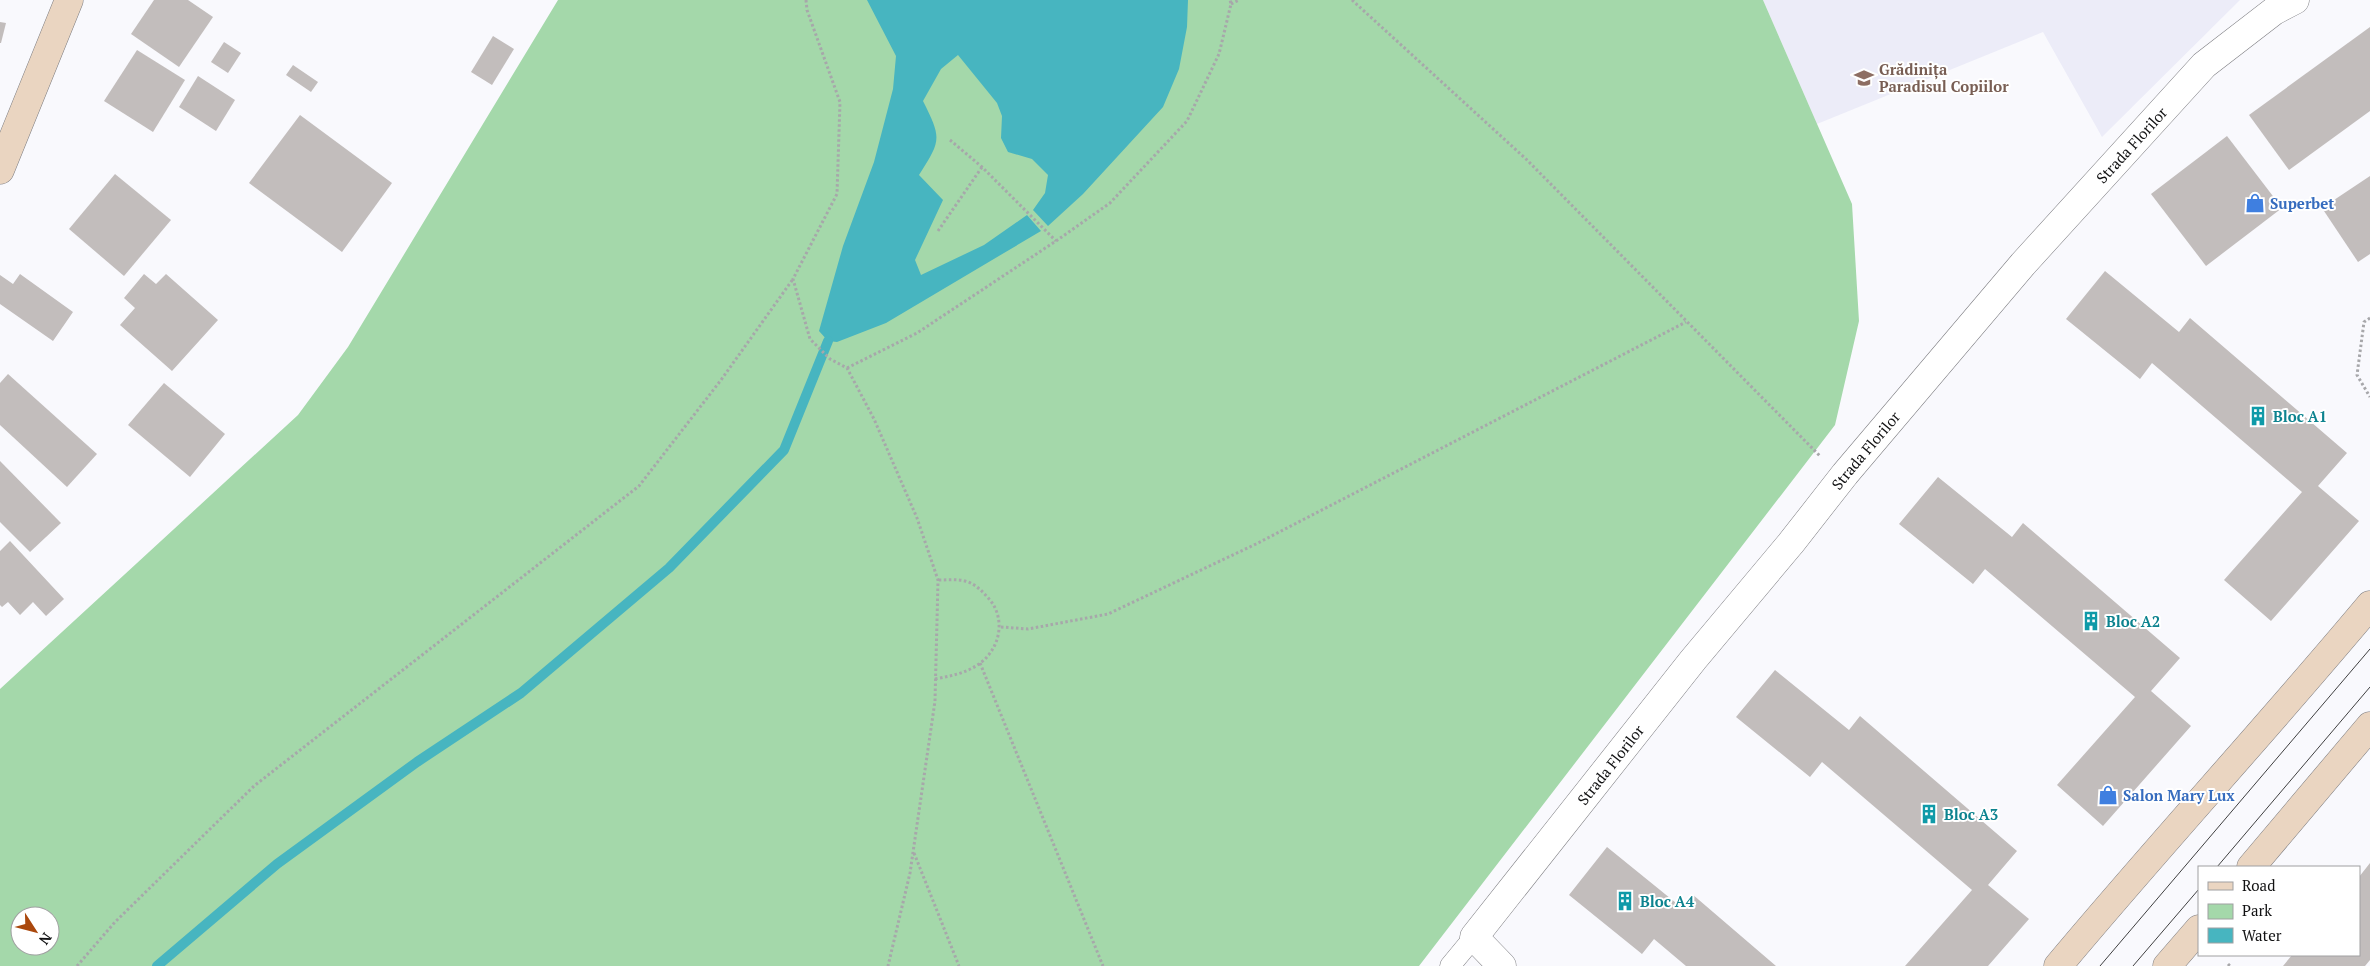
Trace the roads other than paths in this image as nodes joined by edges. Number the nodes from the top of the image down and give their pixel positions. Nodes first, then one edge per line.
1 (69, 0) edge
2 (2295, 0) edge
3 (0, 170) edge
4 (2370, 606) edge
5 (2370, 726) edge
6 (2252, 866) edge
7 (2198, 930) edge
8 (1474, 937) junction
9 (1450, 966) edge
10 (1502, 966) edge
11 (2058, 966) edge
12 (2167, 966) edge

1 - 3 main road
2 - 8 street, Strada Florilor
4 - 11 main road
5 - 6 main road
7 - 12 main road
8 - 9 lane, Strada Florilor
8 - 10 street

